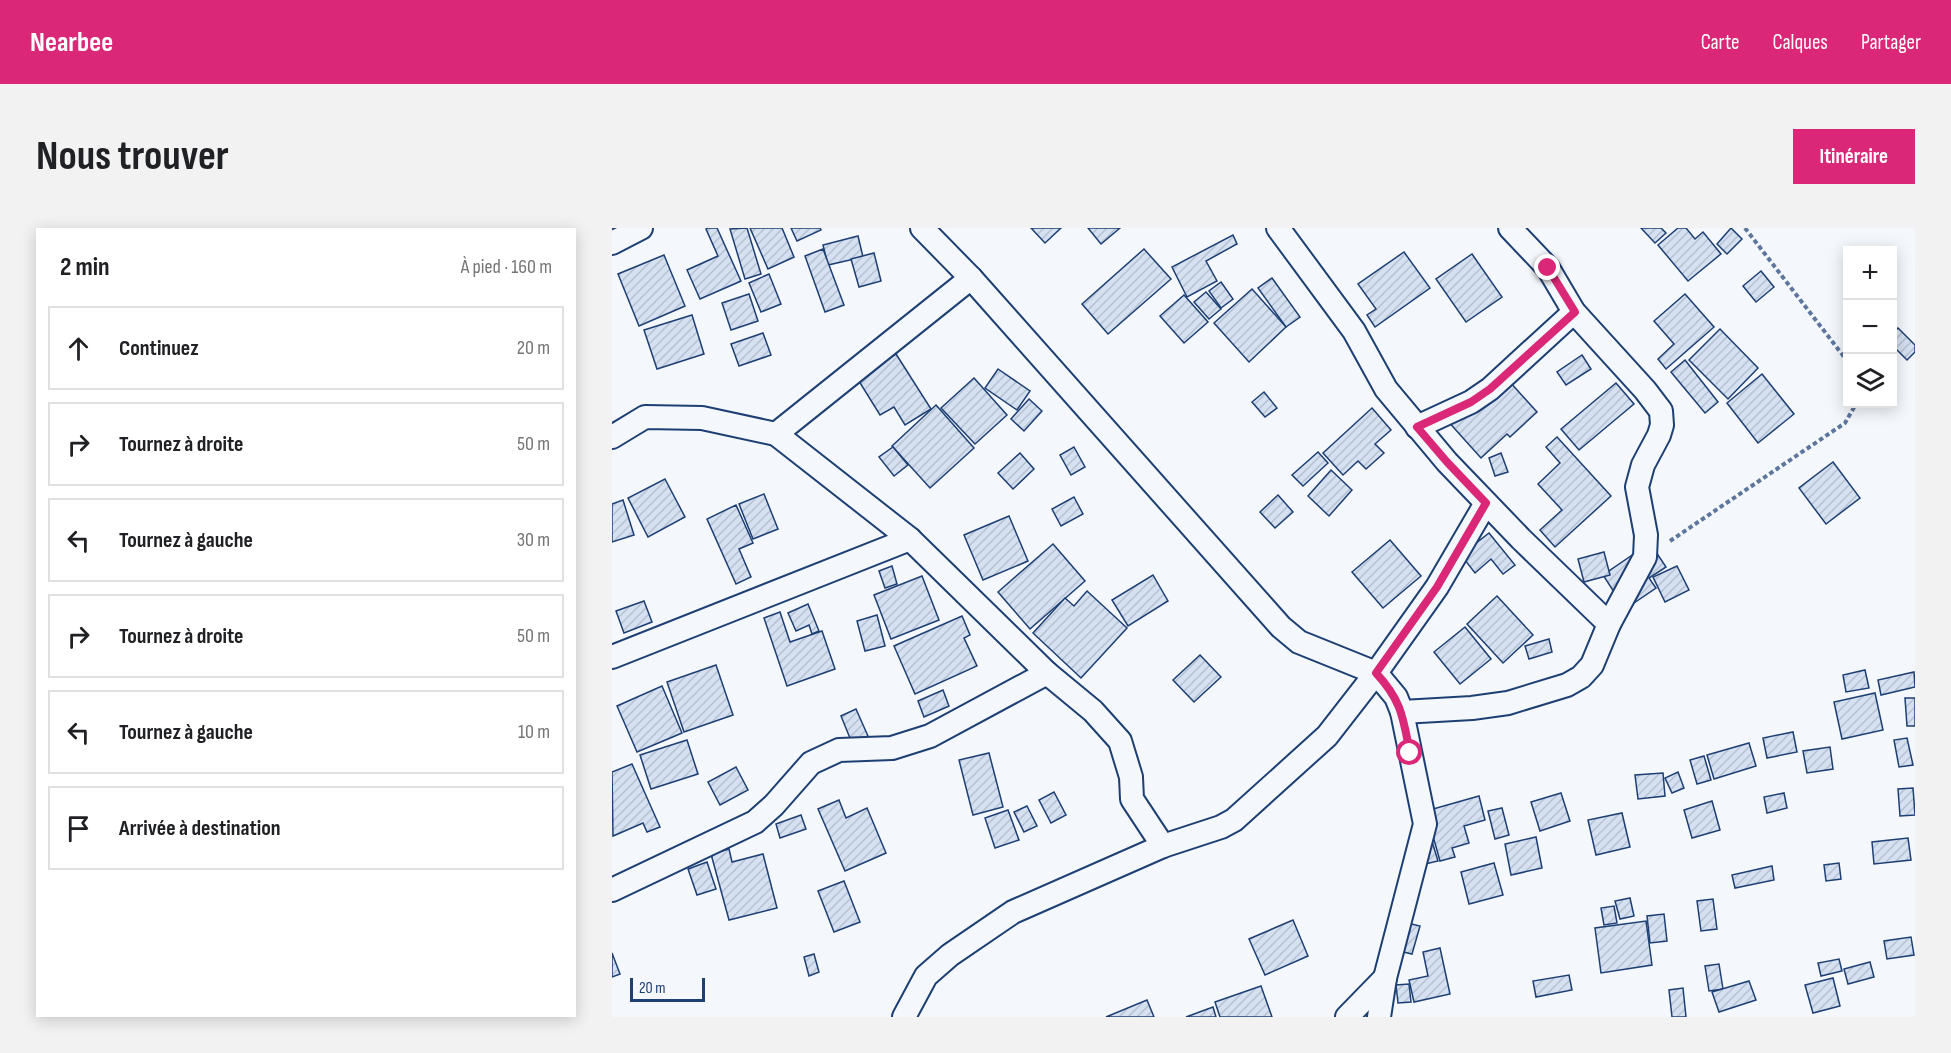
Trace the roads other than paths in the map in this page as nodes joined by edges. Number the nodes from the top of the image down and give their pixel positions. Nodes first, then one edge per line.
1 (641, 228) edge
2 (922, 228) edge
3 (1278, 228) edge
4 (1510, 228) edge
5 (612, 243) edge
6 (971, 278) junction
7 (1575, 312) junction
8 (1417, 427) junction
9 (776, 434) junction
10 (612, 437) edge
11 (1486, 503) junction
12 (910, 539) junction
13 (1609, 624) junction
14 (612, 657) edge
15 (1047, 673) junction
16 (1376, 673) junction
17 (1402, 712) junction
18 (1163, 846) junction
19 (612, 890) edge
20 (1385, 978) junction
21 (904, 1017) edge
22 (1347, 1017) edge
23 (1379, 1017) edge

1 - 5 street
2 - 6 street
3 - 8 street
4 - 7 street
6 - 9 street
6 - 16 street
7 - 8 street
7 - 13 street
8 - 11 street
9 - 10 street
9 - 12 street
11 - 13 street
11 - 16 street
12 - 14 street
12 - 15 street
13 - 17 street
15 - 18 street
15 - 19 street
16 - 17 street
16 - 18 street
17 - 20 street
18 - 21 street
20 - 22 street
20 - 23 street

